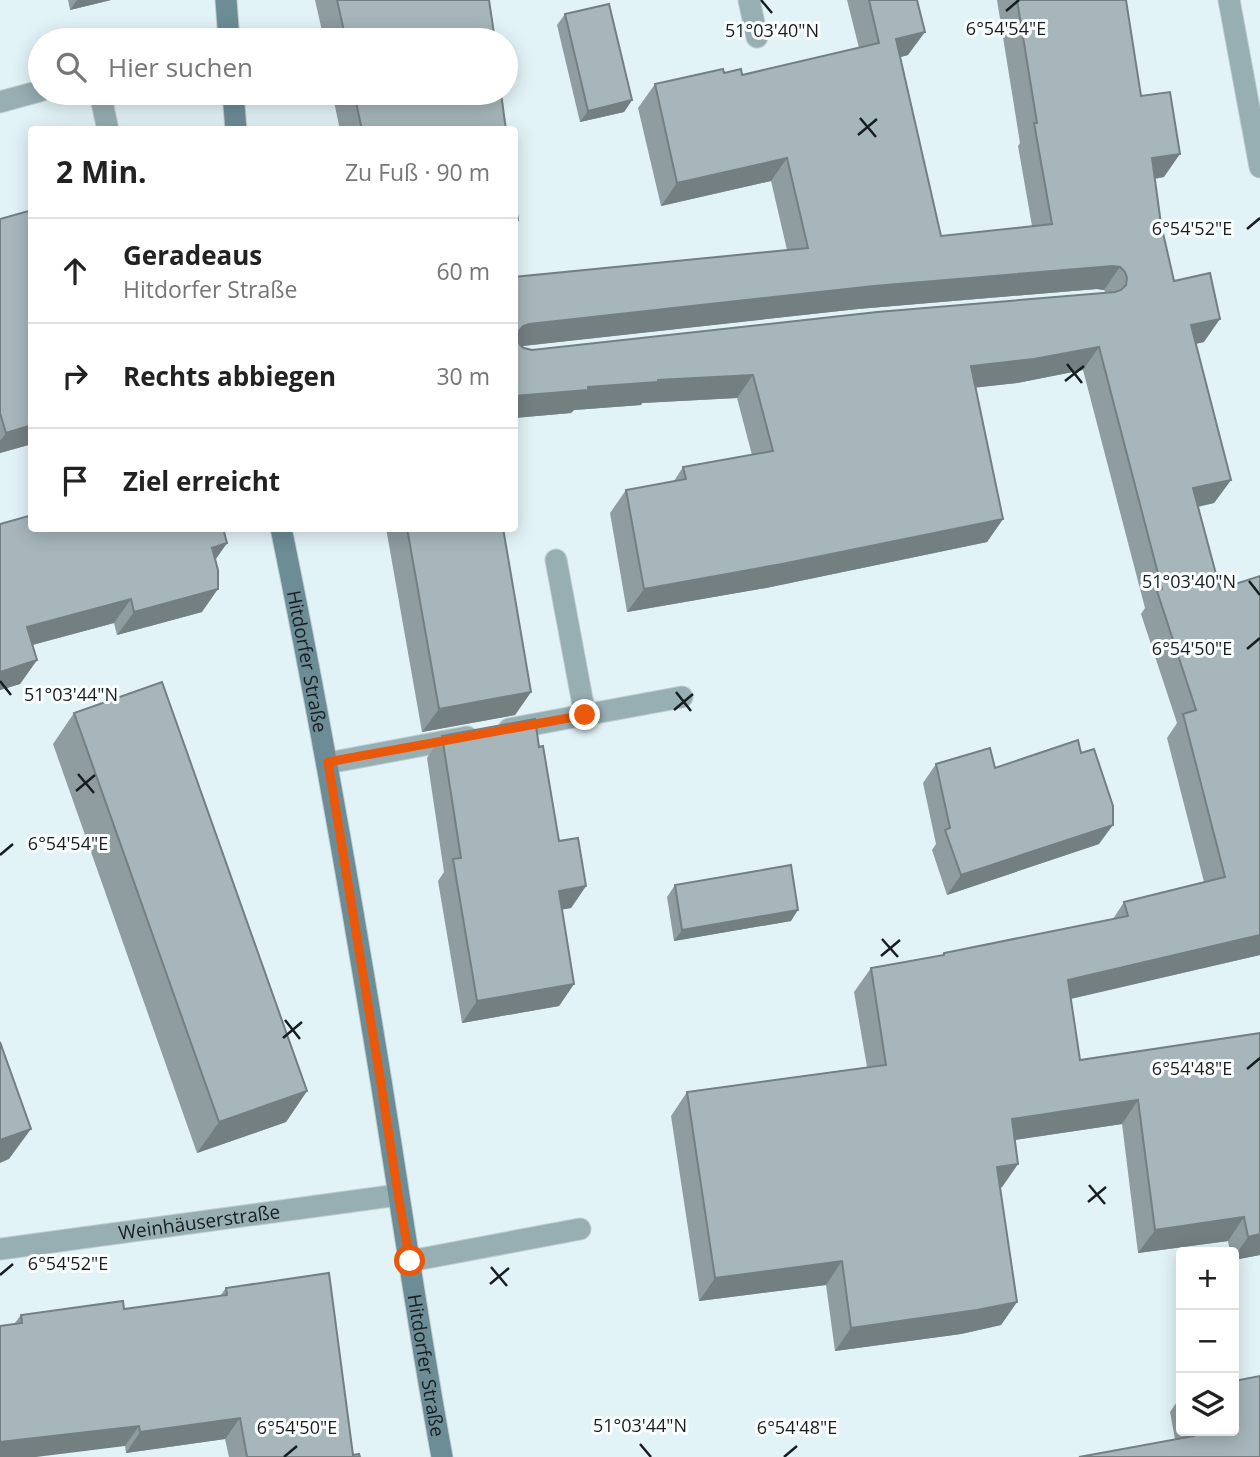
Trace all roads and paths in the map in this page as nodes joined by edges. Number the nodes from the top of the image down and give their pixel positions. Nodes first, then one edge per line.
1 (226, 0) edge
2 (750, 0) edge
3 (1229, 0) edge
4 (224, 28) edge
5 (757, 37) dead end
6 (28, 94) edge
7 (0, 102) edge
8 (103, 105) edge
9 (234, 105) edge
10 (107, 126) edge
11 (236, 126) edge
12 (1260, 167) edge
13 (282, 532) edge
14 (556, 560) dead end
15 (682, 697) dead end
16 (585, 715) junction
17 (328, 762) junction
18 (398, 1195) junction
19 (580, 1229) dead end
20 (0, 1249) edge
21 (410, 1261) junction
22 (442, 1457) edge

1 - 4 street
2 - 5 street
3 - 12 street
6 - 7 street
8 - 10 street
9 - 11 street
13 - 17 street, Hitdorfer Straße
14 - 16 street
15 - 16 street
16 - 17 street
17 - 18 street, Hitdorfer Straße
18 - 20 street, Weinhäuserstraße
18 - 21 street, Hitdorfer Straße
19 - 21 street
21 - 22 street, Hitdorfer Straße

